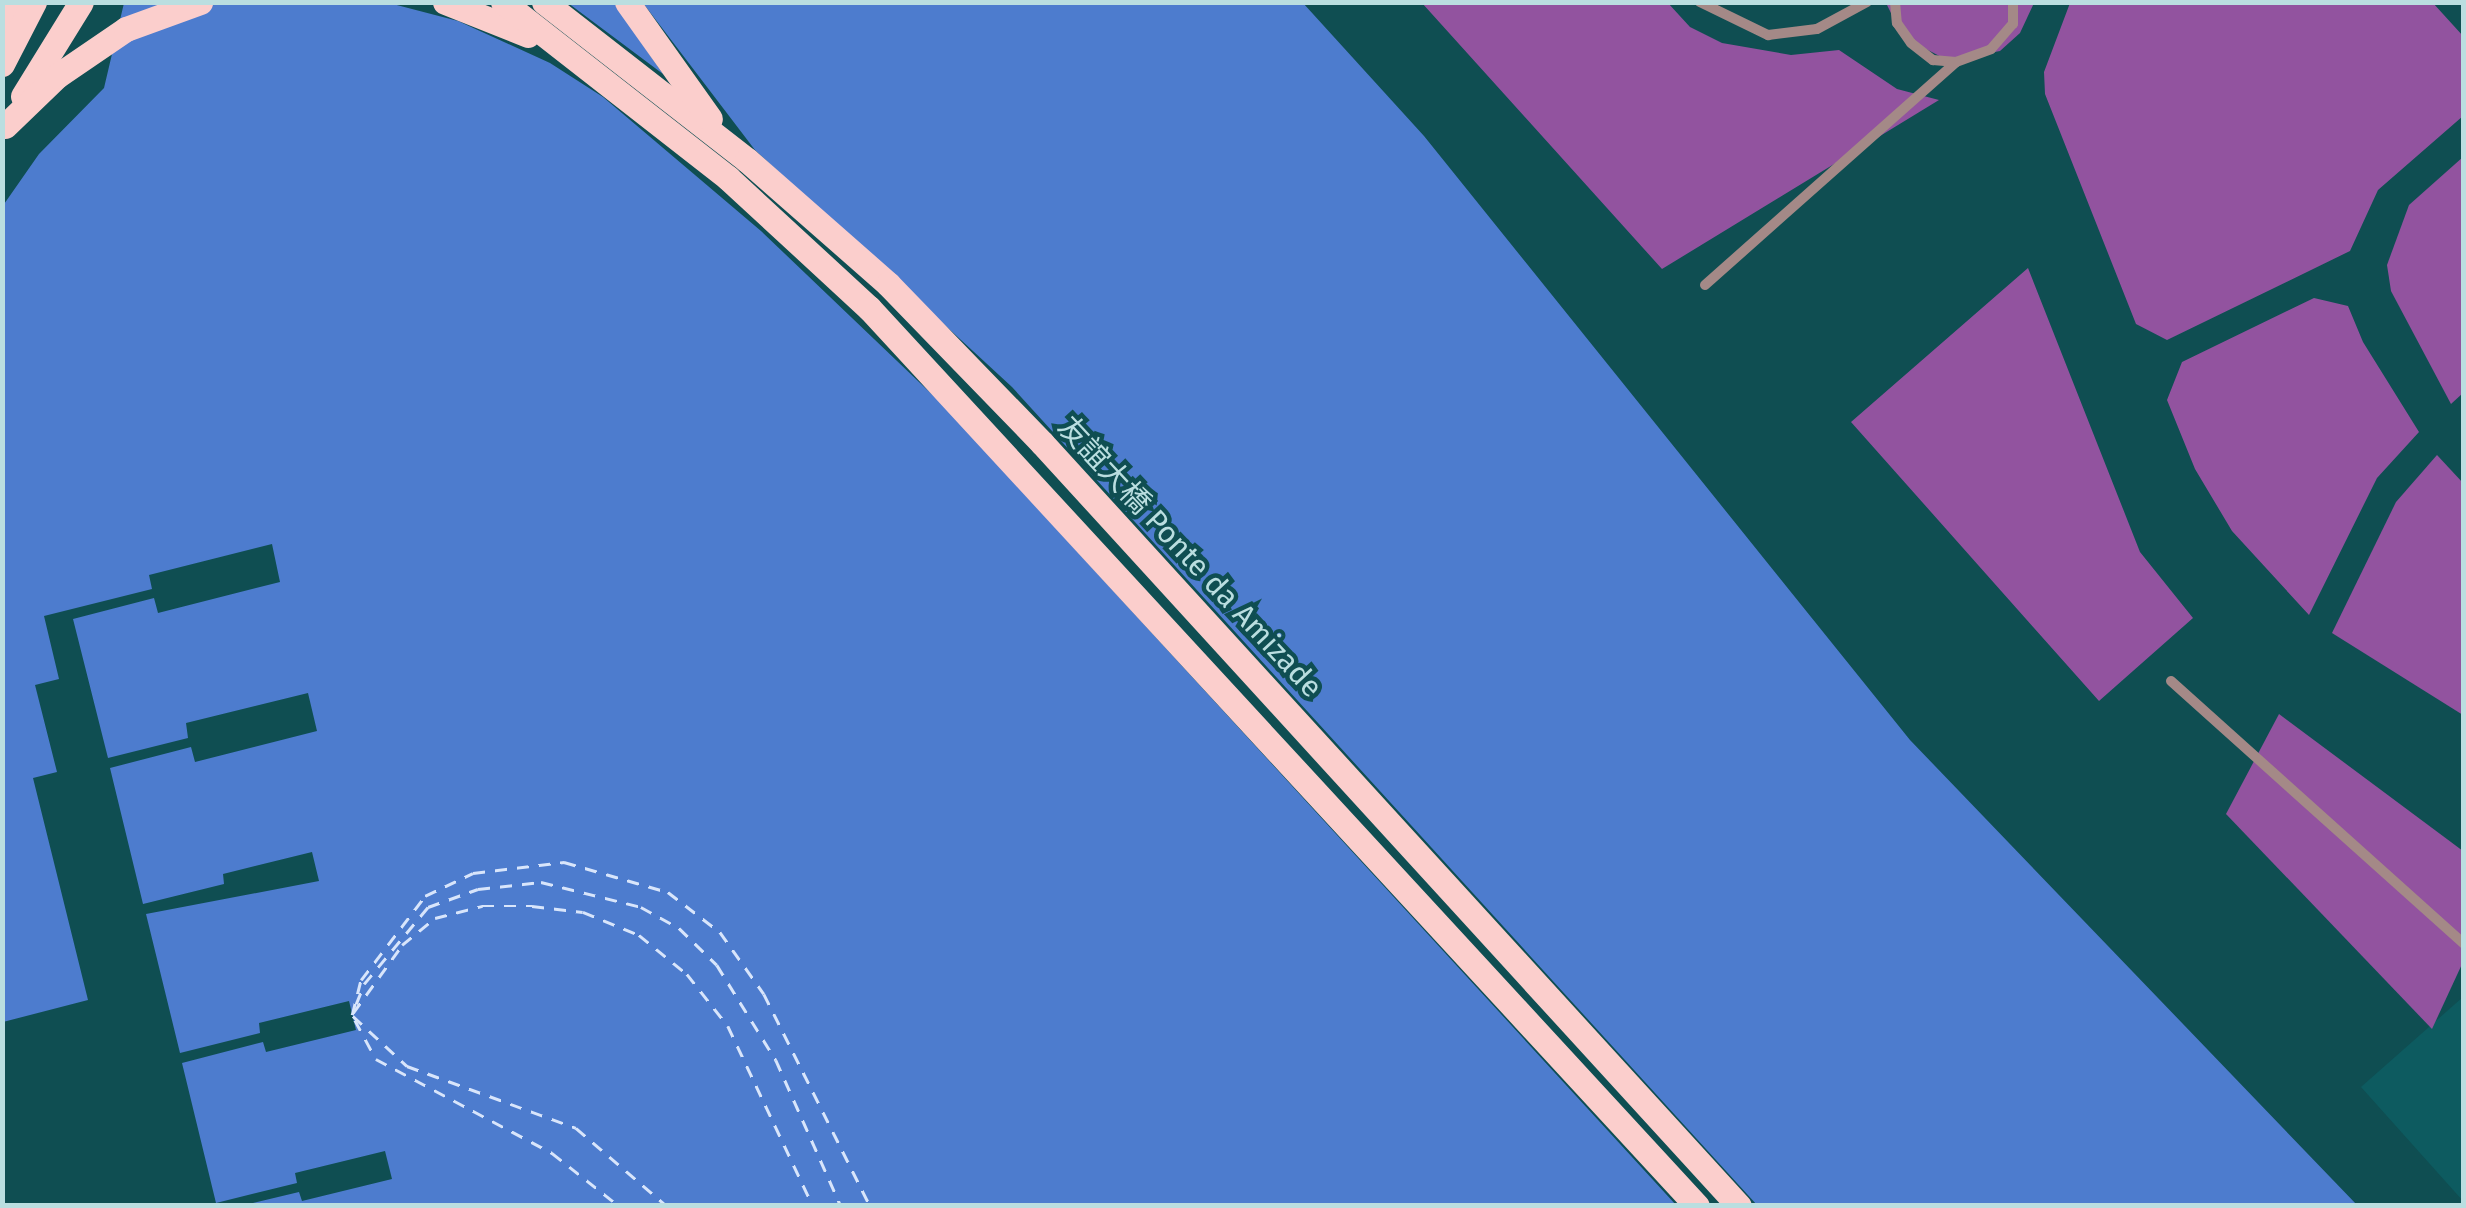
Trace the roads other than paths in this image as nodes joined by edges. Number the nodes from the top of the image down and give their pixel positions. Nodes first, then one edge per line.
1 (11, 2) edge
2 (34, 2) edge
3 (81, 2) edge
4 (200, 2) edge
5 (446, 2) edge
6 (503, 2) edge
7 (544, 2) edge
8 (627, 2) edge
9 (1700, 2) edge
10 (1895, 2) edge
11 (2014, 2) edge
12 (1867, 3) edge
13 (2, 22) edge
14 (1956, 62) junction
15 (2, 64) edge
16 (615, 86) junction
17 (4, 128) edge
18 (747, 160) junction
19 (1704, 285) dead end
20 (2171, 681) dead end
21 (2464, 944) edge
22 (1697, 1206) edge
23 (1739, 1206) edge

1 - 13 main road
2 - 15 main road
3 - 17 main road
4 - 17 main road
5 - 16 main road
6 - 16 main road, 友誼大橋 Ponte da Amizade
7 - 18 main road, 友誼大橋 Ponte da Amizade
8 - 18 main road
9 - 12 street
10 - 14 street
11 - 14 street
14 - 19 street
16 - 22 main road, 友誼大橋 Ponte da Amizade
18 - 23 main road, 友誼大橋 Ponte da Amizade
20 - 21 street

